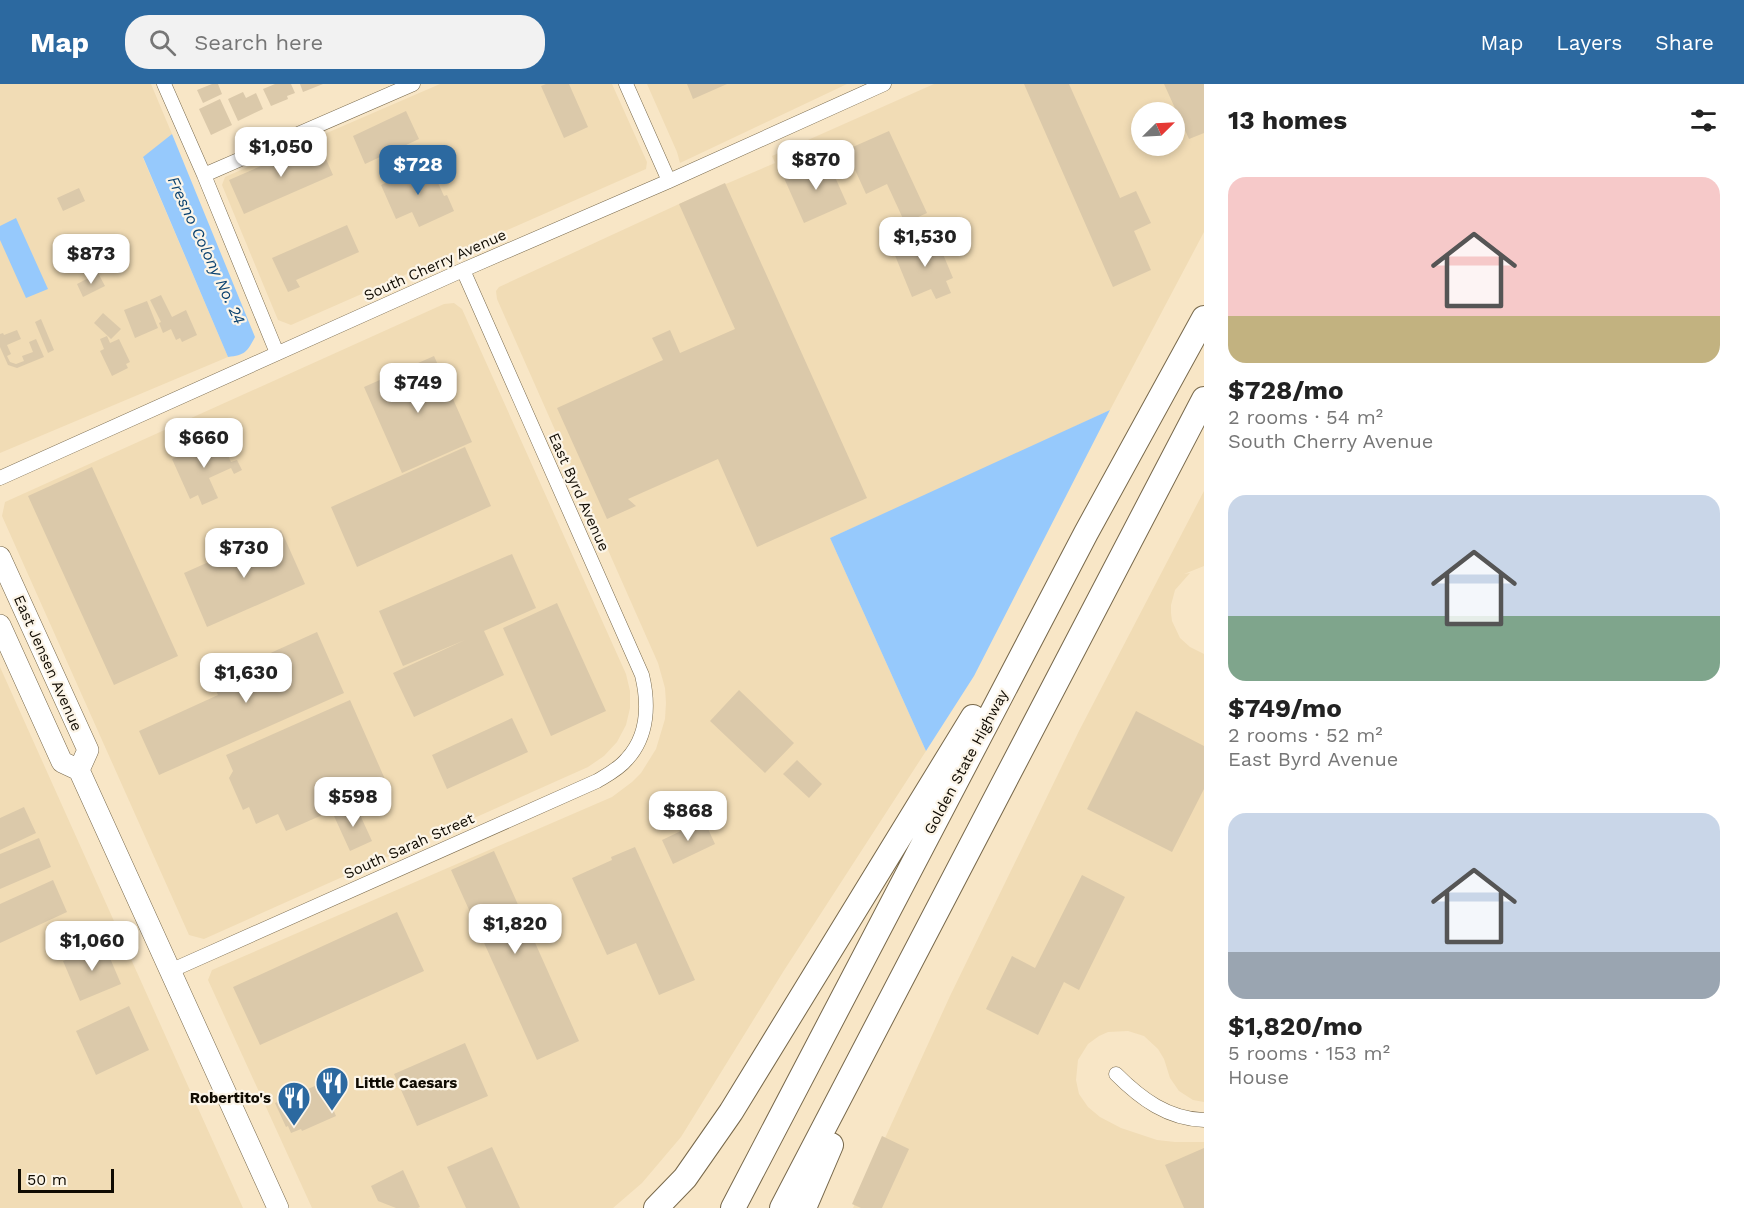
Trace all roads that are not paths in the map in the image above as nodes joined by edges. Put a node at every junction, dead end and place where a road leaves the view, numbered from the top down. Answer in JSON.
{"nodes":[{"id":1,"x":164,"y":84,"type":"edge"},
{"id":2,"x":413,"y":84,"type":"edge"},
{"id":3,"x":626,"y":84,"type":"edge"},
{"id":4,"x":884,"y":84,"type":"edge"},
{"id":5,"x":204,"y":175,"type":"junction"},
{"id":6,"x":669,"y":181,"type":"junction"},
{"id":7,"x":462,"y":270,"type":"junction"},
{"id":8,"x":1204,"y":318,"type":"edge"},
{"id":9,"x":277,"y":353,"type":"junction"},
{"id":10,"x":1204,"y":399,"type":"edge"},
{"id":11,"x":0,"y":478,"type":"edge"},
{"id":12,"x":1086,"y":533,"type":"junction"},
{"id":13,"x":0,"y":557,"type":"edge"},
{"id":14,"x":0,"y":626,"type":"edge"},
{"id":15,"x":643,"y":730,"type":"joint"},
{"id":16,"x":79,"y":770,"type":"junction"},
{"id":17,"x":170,"y":971,"type":"junction"},
{"id":18,"x":884,"y":1015,"type":"junction"},
{"id":19,"x":1116,"y":1074,"type":"dead end"},
{"id":20,"x":1204,"y":1120,"type":"edge"},
{"id":21,"x":278,"y":1208,"type":"edge"},
{"id":22,"x":656,"y":1208,"type":"edge"},
{"id":23,"x":733,"y":1208,"type":"edge"},
{"id":24,"x":782,"y":1208,"type":"edge"},
{"id":25,"x":804,"y":1208,"type":"edge"}],
"edges":[{"from":1,"to":5,"type":"street"},
{"from":2,"to":5,"type":"street"},
{"from":3,"to":6,"type":"street"},
{"from":4,"to":6,"type":"street","name":"South Cherry Avenue"},
{"from":5,"to":9,"type":"street"},
{"from":6,"to":7,"type":"street","name":"South Cherry Avenue"},
{"from":7,"to":9,"type":"street","name":"South Cherry Avenue"},
{"from":7,"to":15,"type":"street","name":"East Byrd Avenue"},
{"from":8,"to":12,"type":"highway","name":"Golden State Highway"},
{"from":9,"to":11,"type":"street","name":"South Cherry Avenue"},
{"from":10,"to":18,"type":"highway"},
{"from":12,"to":22,"type":"highway"},
{"from":12,"to":23,"type":"highway","name":"Golden State Highway"},
{"from":13,"to":16,"type":"main road","name":"East Jensen Avenue"},
{"from":14,"to":16,"type":"main road","name":"East Jensen Avenue"},
{"from":15,"to":17,"type":"street","name":"South Sarah Street"},
{"from":16,"to":17,"type":"main road","name":"East Jensen Avenue"},
{"from":17,"to":21,"type":"main road","name":"East Jensen Avenue"},
{"from":18,"to":24,"type":"highway"},
{"from":18,"to":25,"type":"highway"},
{"from":19,"to":20,"type":"street"}]}
